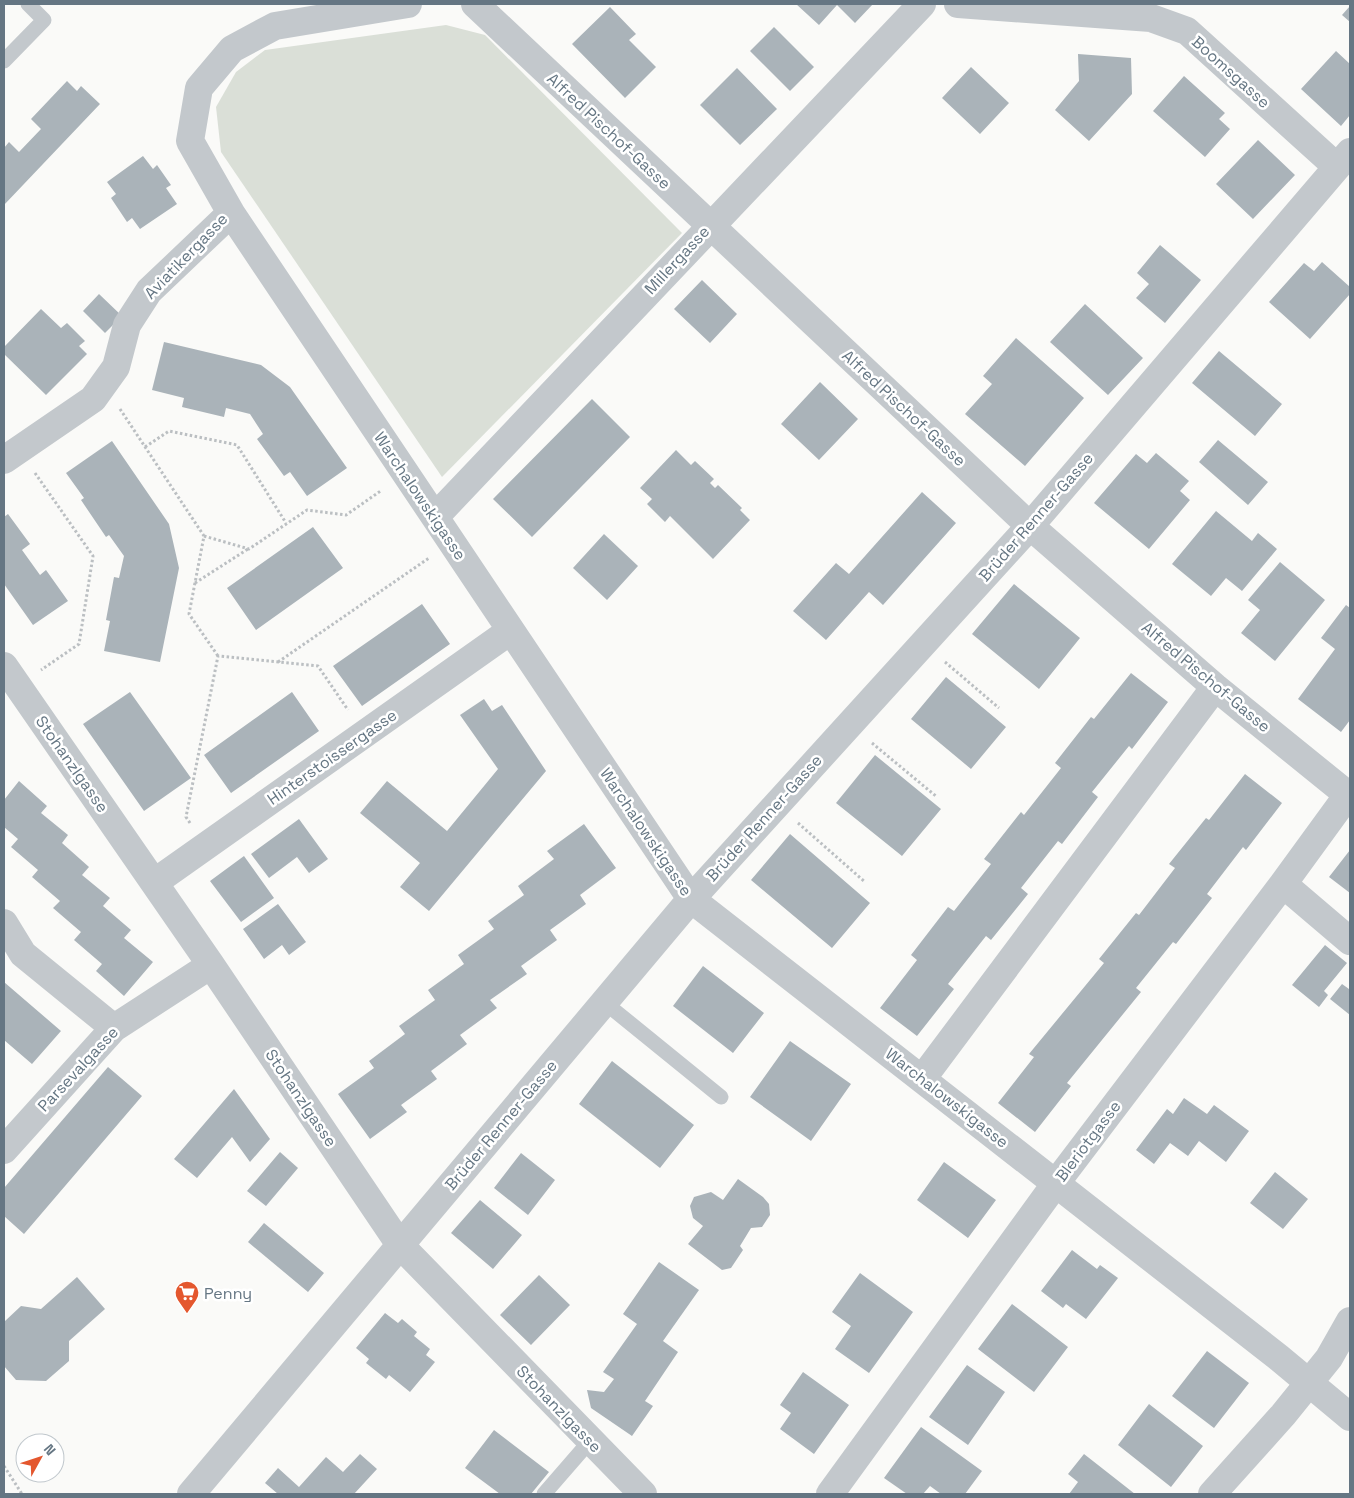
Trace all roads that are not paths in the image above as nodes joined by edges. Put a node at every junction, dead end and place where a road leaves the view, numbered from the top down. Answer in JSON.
{"nodes":[{"id":1,"x":28,"y":4,"type":"edge"},
{"id":2,"x":408,"y":4,"type":"edge"},
{"id":3,"x":475,"y":4,"type":"edge"},
{"id":4,"x":922,"y":4,"type":"edge"},
{"id":5,"x":958,"y":4,"type":"edge"},
{"id":6,"x":4,"y":61,"type":"edge"},
{"id":7,"x":1343,"y":160,"type":"edge"},
{"id":8,"x":231,"y":213,"type":"junction"},
{"id":9,"x":709,"y":226,"type":"junction"},
{"id":10,"x":12,"y":455,"type":"edge"},
{"id":11,"x":435,"y":517,"type":"junction"},
{"id":12,"x":1030,"y":526,"type":"junction"},
{"id":13,"x":510,"y":632,"type":"junction"},
{"id":14,"x":11,"y":676,"type":"edge"},
{"id":15,"x":1215,"y":686,"type":"junction"},
{"id":16,"x":1349,"y":793,"type":"edge"},
{"id":17,"x":155,"y":882,"type":"junction"},
{"id":18,"x":1283,"y":884,"type":"junction"},
{"id":19,"x":691,"y":899,"type":"junction"},
{"id":20,"x":4,"y":923,"type":"edge"},
{"id":21,"x":1350,"y":941,"type":"edge"},
{"id":22,"x":211,"y":965,"type":"junction"},
{"id":23,"x":604,"y":1002,"type":"junction"},
{"id":24,"x":114,"y":1028,"type":"junction"},
{"id":25,"x":922,"y":1079,"type":"junction"},
{"id":26,"x":721,"y":1098,"type":"dead end"},
{"id":27,"x":4,"y":1150,"type":"edge"},
{"id":28,"x":1056,"y":1183,"type":"junction"},
{"id":29,"x":400,"y":1245,"type":"junction"},
{"id":30,"x":1350,"y":1321,"type":"edge"},
{"id":31,"x":1309,"y":1383,"type":"junction"},
{"id":32,"x":1350,"y":1417,"type":"edge"},
{"id":33,"x":590,"y":1441,"type":"junction"},
{"id":34,"x":191,"y":1494,"type":"edge"},
{"id":35,"x":544,"y":1494,"type":"edge"},
{"id":36,"x":643,"y":1494,"type":"edge"},
{"id":37,"x":830,"y":1494,"type":"edge"},
{"id":38,"x":1212,"y":1494,"type":"edge"}],
"edges":[{"from":1,"to":6,"type":"lane"},
{"from":2,"to":8,"type":"street","name":"Aviatikergasse"},
{"from":3,"to":9,"type":"street","name":"Alfred Pischof-Gasse"},
{"from":4,"to":9,"type":"street","name":"Millergasse"},
{"from":5,"to":7,"type":"street","name":"Boomsgasse"},
{"from":7,"to":12,"type":"street","name":"Brüder Renner-Gasse"},
{"from":8,"to":10,"type":"street","name":"Aviatikergasse"},
{"from":8,"to":11,"type":"street","name":"Warchalowskigasse"},
{"from":9,"to":11,"type":"street","name":"Millergasse"},
{"from":9,"to":12,"type":"street","name":"Alfred Pischof-Gasse"},
{"from":11,"to":13,"type":"street","name":"Warchalowskigasse"},
{"from":12,"to":15,"type":"street","name":"Alfred Pischof-Gasse"},
{"from":12,"to":19,"type":"street","name":"Brüder Renner-Gasse"},
{"from":13,"to":17,"type":"street","name":"Hinterstoissergasse"},
{"from":13,"to":19,"type":"street","name":"Warchalowskigasse"},
{"from":14,"to":17,"type":"street","name":"Stohanzlgasse"},
{"from":15,"to":16,"type":"street","name":"Alfred Pischof-Gasse"},
{"from":15,"to":25,"type":"street"},
{"from":16,"to":18,"type":"street","name":"Bleriotgasse"},
{"from":17,"to":22,"type":"street","name":"Stohanzlgasse"},
{"from":18,"to":21,"type":"street"},
{"from":18,"to":28,"type":"street","name":"Bleriotgasse"},
{"from":19,"to":23,"type":"street","name":"Brüder Renner-Gasse"},
{"from":19,"to":25,"type":"street","name":"Warchalowskigasse"},
{"from":20,"to":24,"type":"street"},
{"from":22,"to":24,"type":"street","name":"Parsevalgasse"},
{"from":22,"to":29,"type":"street","name":"Stohanzlgasse"},
{"from":23,"to":26,"type":"lane"},
{"from":23,"to":29,"type":"street","name":"Brüder Renner-Gasse"},
{"from":24,"to":27,"type":"street","name":"Parsevalgasse"},
{"from":25,"to":28,"type":"street","name":"Warchalowskigasse"},
{"from":28,"to":31,"type":"street","name":"Warchalowskigasse"},
{"from":28,"to":37,"type":"street","name":"Bleriotgasse"},
{"from":29,"to":33,"type":"street","name":"Stohanzlgasse"},
{"from":29,"to":34,"type":"street","name":"Brüder Renner-Gasse"},
{"from":30,"to":31,"type":"street"},
{"from":31,"to":32,"type":"street","name":"Warchalowskigasse"},
{"from":31,"to":38,"type":"street"},
{"from":33,"to":35,"type":"lane"},
{"from":33,"to":36,"type":"street","name":"Stohanzlgasse"}]}
